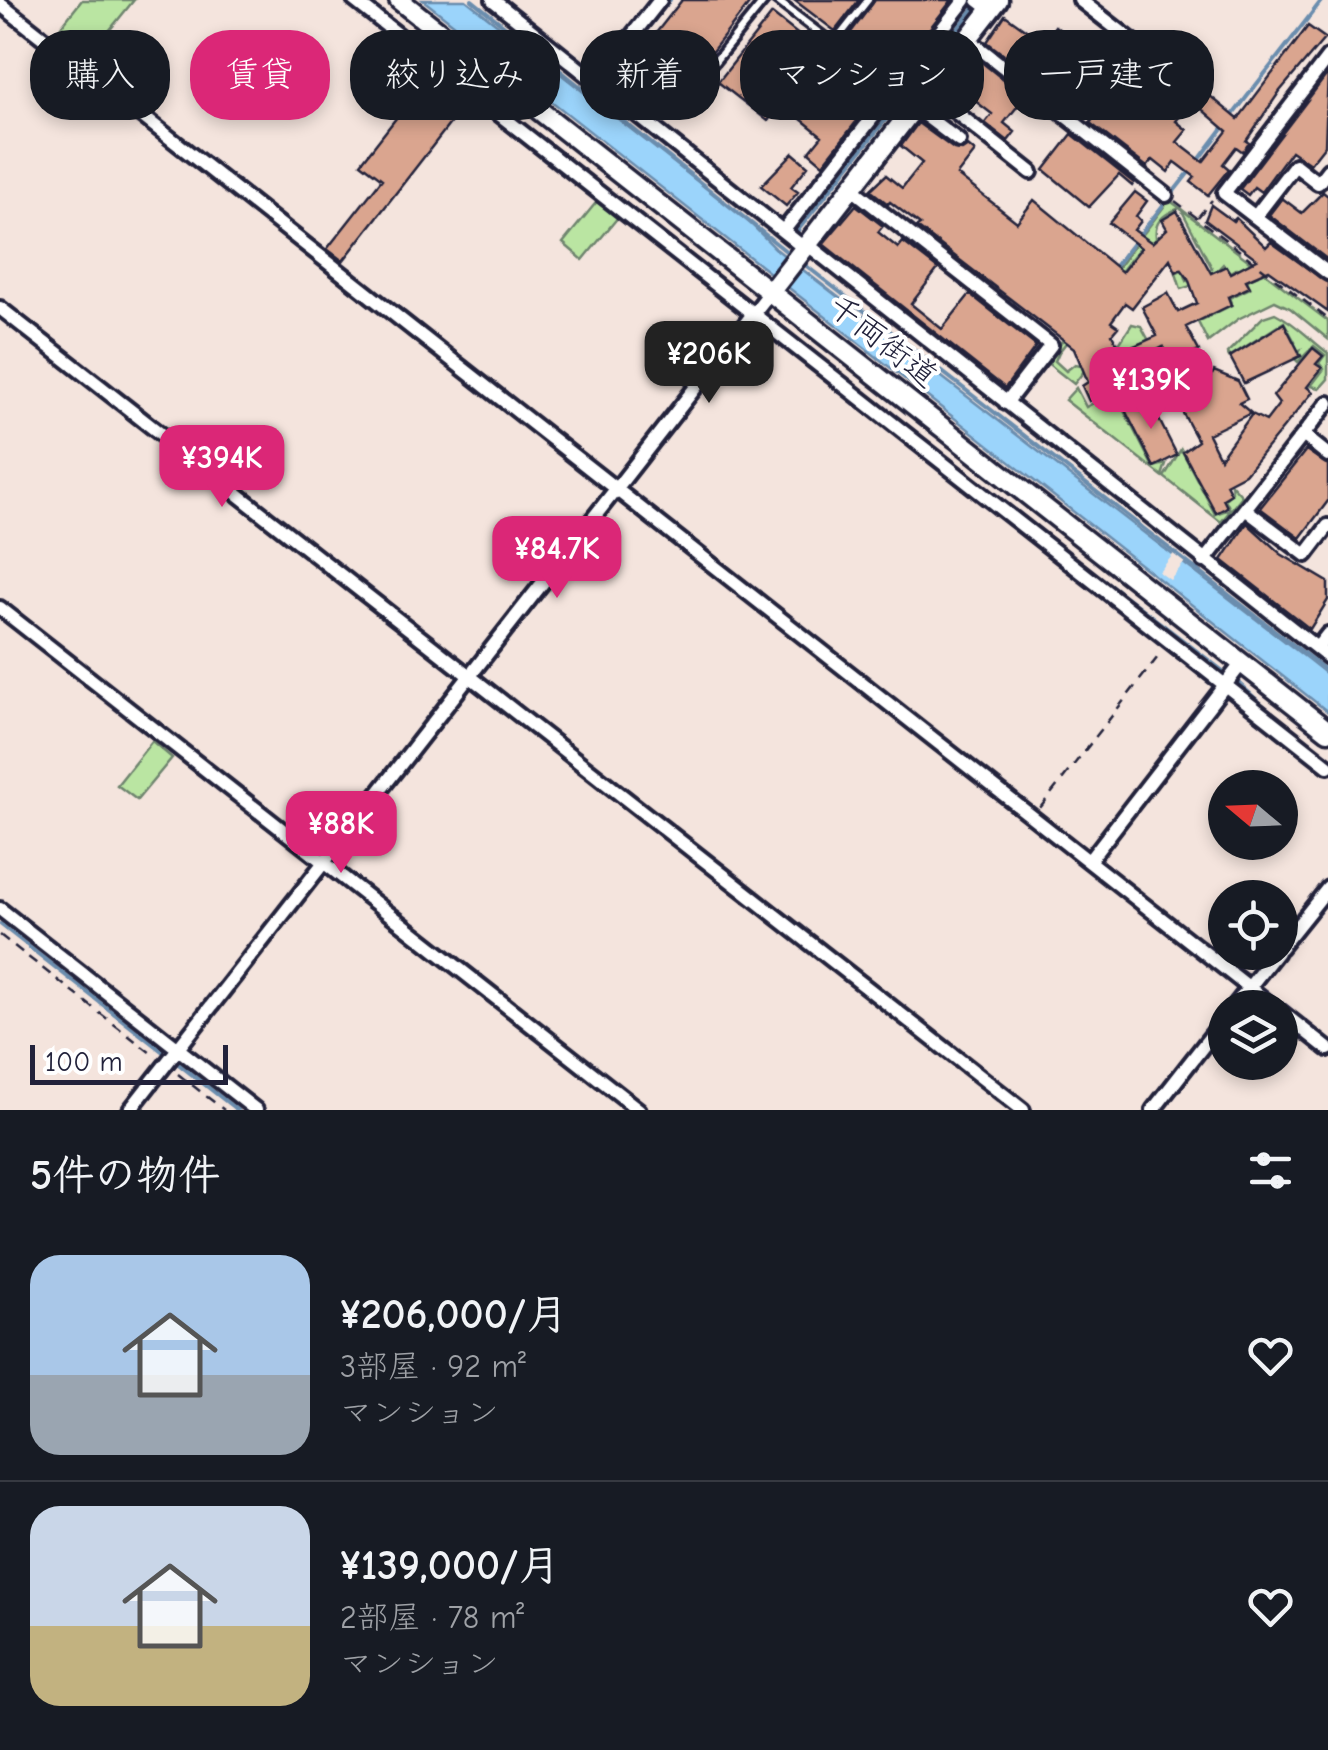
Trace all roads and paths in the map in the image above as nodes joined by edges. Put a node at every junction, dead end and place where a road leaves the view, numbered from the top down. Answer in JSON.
{"nodes":[{"id":1,"x":354,"y":0,"type":"edge"},
{"id":2,"x":399,"y":0,"type":"edge"},
{"id":3,"x":493,"y":0,"type":"edge"},
{"id":4,"x":660,"y":0,"type":"edge"},
{"id":5,"x":765,"y":0,"type":"edge"},
{"id":6,"x":776,"y":0,"type":"edge"},
{"id":7,"x":868,"y":0,"type":"edge"},
{"id":8,"x":964,"y":0,"type":"edge"},
{"id":9,"x":1080,"y":0,"type":"edge"},
{"id":10,"x":987,"y":3,"type":"edge"},
{"id":11,"x":0,"y":4,"type":"edge"},
{"id":12,"x":403,"y":30,"type":"edge"},
{"id":13,"x":419,"y":30,"type":"edge"},
{"id":14,"x":636,"y":30,"type":"edge"},
{"id":15,"x":815,"y":30,"type":"edge"},
{"id":16,"x":844,"y":30,"type":"edge"},
{"id":17,"x":972,"y":30,"type":"edge"},
{"id":18,"x":1118,"y":30,"type":"edge"},
{"id":19,"x":984,"y":51,"type":"edge"},
{"id":20,"x":720,"y":55,"type":"edge"},
{"id":21,"x":1328,"y":57,"type":"edge"},
{"id":22,"x":580,"y":68,"type":"edge"},
{"id":23,"x":523,"y":120,"type":"edge"},
{"id":24,"x":525,"y":120,"type":"edge"},
{"id":25,"x":645,"y":120,"type":"edge"},
{"id":26,"x":904,"y":120,"type":"edge"},
{"id":27,"x":931,"y":120,"type":"edge"},
{"id":28,"x":966,"y":120,"type":"edge"},
{"id":29,"x":959,"y":141,"type":"dead end"},
{"id":30,"x":596,"y":154,"type":"junction"},
{"id":31,"x":1328,"y":170,"type":"edge"},
{"id":32,"x":1031,"y":172,"type":"dead end"},
{"id":33,"x":579,"y":176,"type":"junction"},
{"id":34,"x":851,"y":188,"type":"junction"},
{"id":35,"x":1224,"y":192,"type":"junction"},
{"id":36,"x":1169,"y":196,"type":"joint"},
{"id":37,"x":1256,"y":217,"type":"junction"},
{"id":38,"x":1197,"y":218,"type":"junction"},
{"id":39,"x":784,"y":230,"type":"junction"},
{"id":40,"x":711,"y":244,"type":"junction"},
{"id":41,"x":803,"y":250,"type":"junction"},
{"id":42,"x":692,"y":266,"type":"junction"},
{"id":43,"x":1328,"y":273,"type":"edge"},
{"id":44,"x":775,"y":287,"type":"junction"},
{"id":45,"x":0,"y":308,"type":"edge"},
{"id":46,"x":754,"y":313,"type":"junction"},
{"id":47,"x":1328,"y":319,"type":"edge"},
{"id":48,"x":1006,"y":403,"type":"junction"},
{"id":49,"x":1328,"y":403,"type":"edge"},
{"id":50,"x":1302,"y":436,"type":"junction"},
{"id":51,"x":932,"y":439,"type":"junction"},
{"id":52,"x":1328,"y":455,"type":"edge"},
{"id":53,"x":613,"y":494,"type":"junction"},
{"id":54,"x":1010,"y":501,"type":"junction"},
{"id":55,"x":1245,"y":508,"type":"junction"},
{"id":56,"x":1327,"y":530,"type":"edge"},
{"id":57,"x":1085,"y":560,"type":"junction"},
{"id":58,"x":1204,"y":561,"type":"junction"},
{"id":59,"x":0,"y":608,"type":"edge"},
{"id":60,"x":1328,"y":634,"type":"edge"},
{"id":61,"x":1171,"y":640,"type":"junction"},
{"id":62,"x":1322,"y":653,"type":"edge"},
{"id":63,"x":1232,"y":676,"type":"junction"},
{"id":64,"x":470,"y":678,"type":"junction"},
{"id":65,"x":1328,"y":731,"type":"edge"},
{"id":66,"x":1328,"y":766,"type":"edge"},
{"id":67,"x":1032,"y":816,"type":"junction"},
{"id":68,"x":1089,"y":861,"type":"junction"},
{"id":69,"x":325,"y":863,"type":"junction"},
{"id":70,"x":1328,"y":888,"type":"edge"},
{"id":71,"x":0,"y":909,"type":"edge"},
{"id":72,"x":1298,"y":925,"type":"edge"},
{"id":73,"x":0,"y":936,"type":"edge"},
{"id":74,"x":1262,"y":970,"type":"edge"},
{"id":75,"x":1247,"y":990,"type":"joint"},
{"id":76,"x":1298,"y":1025,"type":"edge"},
{"id":77,"x":1208,"y":1040,"type":"edge"},
{"id":78,"x":1328,"y":1049,"type":"edge"},
{"id":79,"x":172,"y":1058,"type":"junction"},
{"id":80,"x":130,"y":1110,"type":"edge"},
{"id":81,"x":224,"y":1110,"type":"edge"},
{"id":82,"x":256,"y":1110,"type":"edge"},
{"id":83,"x":639,"y":1110,"type":"edge"},
{"id":84,"x":1023,"y":1110,"type":"edge"},
{"id":85,"x":1153,"y":1110,"type":"edge"}],
"edges":[{"from":1,"to":12,"type":"street"},
{"from":2,"to":13,"type":"street","name":"千両街道"},
{"from":3,"to":22,"type":"street"},
{"from":4,"to":14,"type":"street"},
{"from":5,"to":20,"type":"lane"},
{"from":6,"to":15,"type":"lane"},
{"from":7,"to":16,"type":"lane"},
{"from":8,"to":39,"type":"street"},
{"from":9,"to":18,"type":"street"},
{"from":10,"to":17,"type":"street"},
{"from":11,"to":53,"type":"street"},
{"from":19,"to":36,"type":"street"},
{"from":21,"to":35,"type":"street"},
{"from":23,"to":33,"type":"street"},
{"from":24,"to":30,"type":"street","name":"千両街道"},
{"from":25,"to":39,"type":"street"},
{"from":26,"to":34,"type":"street"},
{"from":27,"to":29,"type":"street"},
{"from":28,"to":32,"type":"street"},
{"from":30,"to":33,"type":"street"},
{"from":30,"to":40,"type":"street","name":"千両街道"},
{"from":31,"to":37,"type":"street"},
{"from":33,"to":42,"type":"street"},
{"from":34,"to":41,"type":"street"},
{"from":34,"to":48,"type":"street"},
{"from":35,"to":37,"type":"street"},
{"from":35,"to":38,"type":"path"},
{"from":36,"to":38,"type":"path"},
{"from":37,"to":43,"type":"street"},
{"from":38,"to":47,"type":"path"},
{"from":39,"to":41,"type":"street"},
{"from":40,"to":42,"type":"street"},
{"from":40,"to":44,"type":"street","name":"千両街道"},
{"from":41,"to":44,"type":"street"},
{"from":41,"to":48,"type":"street"},
{"from":42,"to":46,"type":"street"},
{"from":44,"to":46,"type":"street"},
{"from":44,"to":51,"type":"street","name":"千両街道"},
{"from":45,"to":64,"type":"street"},
{"from":46,"to":51,"type":"street"},
{"from":46,"to":53,"type":"street"},
{"from":48,"to":58,"type":"street"},
{"from":49,"to":50,"type":"street"},
{"from":50,"to":52,"type":"street"},
{"from":50,"to":55,"type":"street"},
{"from":51,"to":54,"type":"street","name":"千両街道"},
{"from":51,"to":54,"type":"street"},
{"from":53,"to":64,"type":"street"},
{"from":53,"to":67,"type":"street"},
{"from":54,"to":57,"type":"street","name":"千両街道"},
{"from":54,"to":57,"type":"street"},
{"from":55,"to":56,"type":"street"},
{"from":55,"to":58,"type":"street"},
{"from":57,"to":61,"type":"street"},
{"from":57,"to":63,"type":"street","name":"千両街道"},
{"from":58,"to":62,"type":"street"},
{"from":59,"to":69,"type":"street"},
{"from":60,"to":62,"type":"street"},
{"from":61,"to":63,"type":"street"},
{"from":61,"to":67,"type":"path"},
{"from":63,"to":65,"type":"street","name":"千両街道"},
{"from":63,"to":66,"type":"street"},
{"from":63,"to":68,"type":"street"},
{"from":64,"to":69,"type":"street"},
{"from":64,"to":84,"type":"street"},
{"from":67,"to":68,"type":"street"},
{"from":68,"to":75,"type":"street"},
{"from":69,"to":79,"type":"street"},
{"from":69,"to":83,"type":"street"},
{"from":70,"to":72,"type":"street"},
{"from":71,"to":79,"type":"street"},
{"from":73,"to":79,"type":"path"},
{"from":74,"to":75,"type":"street"},
{"from":76,"to":78,"type":"street"},
{"from":77,"to":85,"type":"street"},
{"from":79,"to":80,"type":"street"},
{"from":79,"to":81,"type":"path"},
{"from":79,"to":82,"type":"street"}]}
